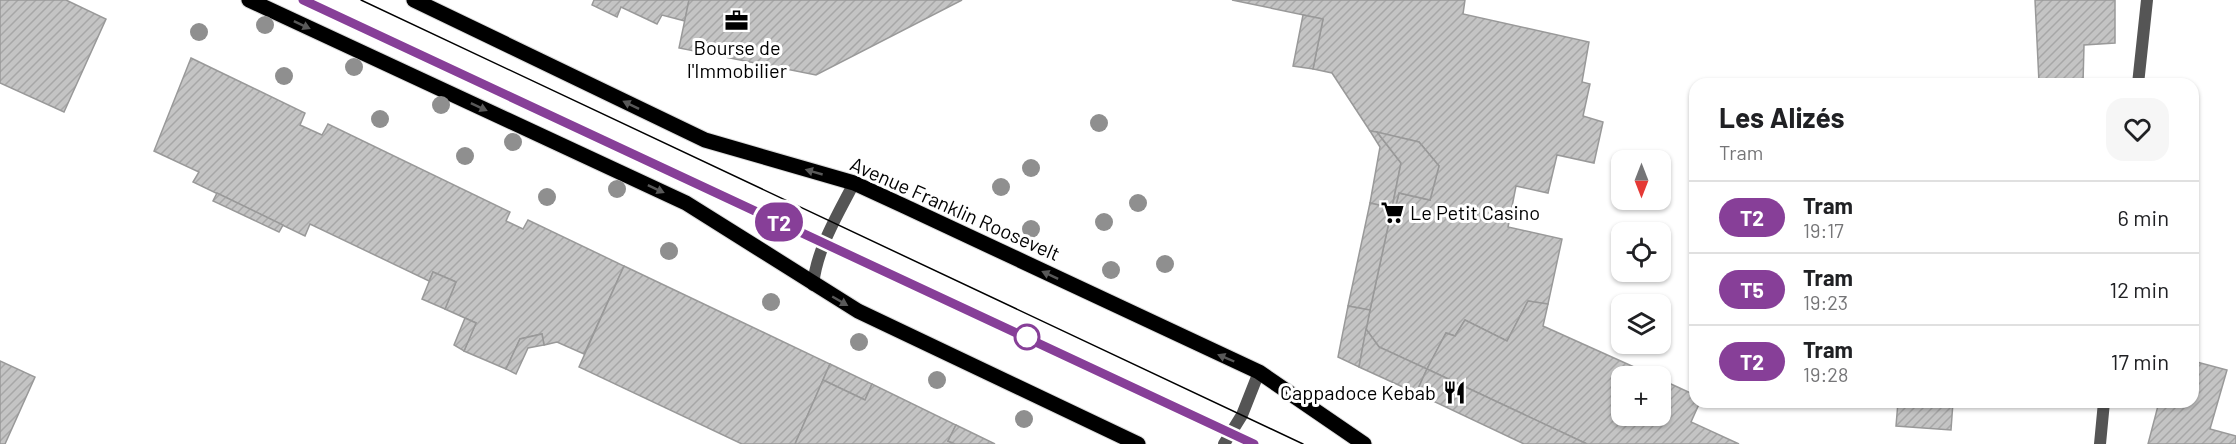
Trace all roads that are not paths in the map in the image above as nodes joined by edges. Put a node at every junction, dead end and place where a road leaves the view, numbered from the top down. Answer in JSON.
{"nodes":[{"id":1,"x":249,"y":0,"type":"edge"},
{"id":2,"x":414,"y":0,"type":"edge"},
{"id":3,"x":2147,"y":0,"type":"edge"},
{"id":4,"x":2139,"y":78,"type":"edge"},
{"id":5,"x":854,"y":183,"type":"junction"},
{"id":6,"x":813,"y":285,"type":"junction"},
{"id":7,"x":1259,"y":372,"type":"junction"},
{"id":8,"x":2103,"y":408,"type":"edge"},
{"id":9,"x":1138,"y":444,"type":"edge"},
{"id":10,"x":1224,"y":444,"type":"edge"},
{"id":11,"x":1364,"y":444,"type":"edge"},
{"id":12,"x":2100,"y":444,"type":"edge"}],
"edges":[{"from":1,"to":6,"type":"main road","one_way":true},
{"from":5,"to":2,"type":"main road","name":"Avenue Franklin Roosevelt","one_way":true},
{"from":3,"to":4,"type":"street"},
{"from":5,"to":6,"type":"street"},
{"from":7,"to":5,"type":"main road","name":"Avenue Franklin Roosevelt","one_way":true},
{"from":6,"to":9,"type":"main road","one_way":true},
{"from":7,"to":10,"type":"street"},
{"from":7,"to":11,"type":"main road","name":"Avenue Franklin Roosevelt"},
{"from":8,"to":12,"type":"street"}]}
